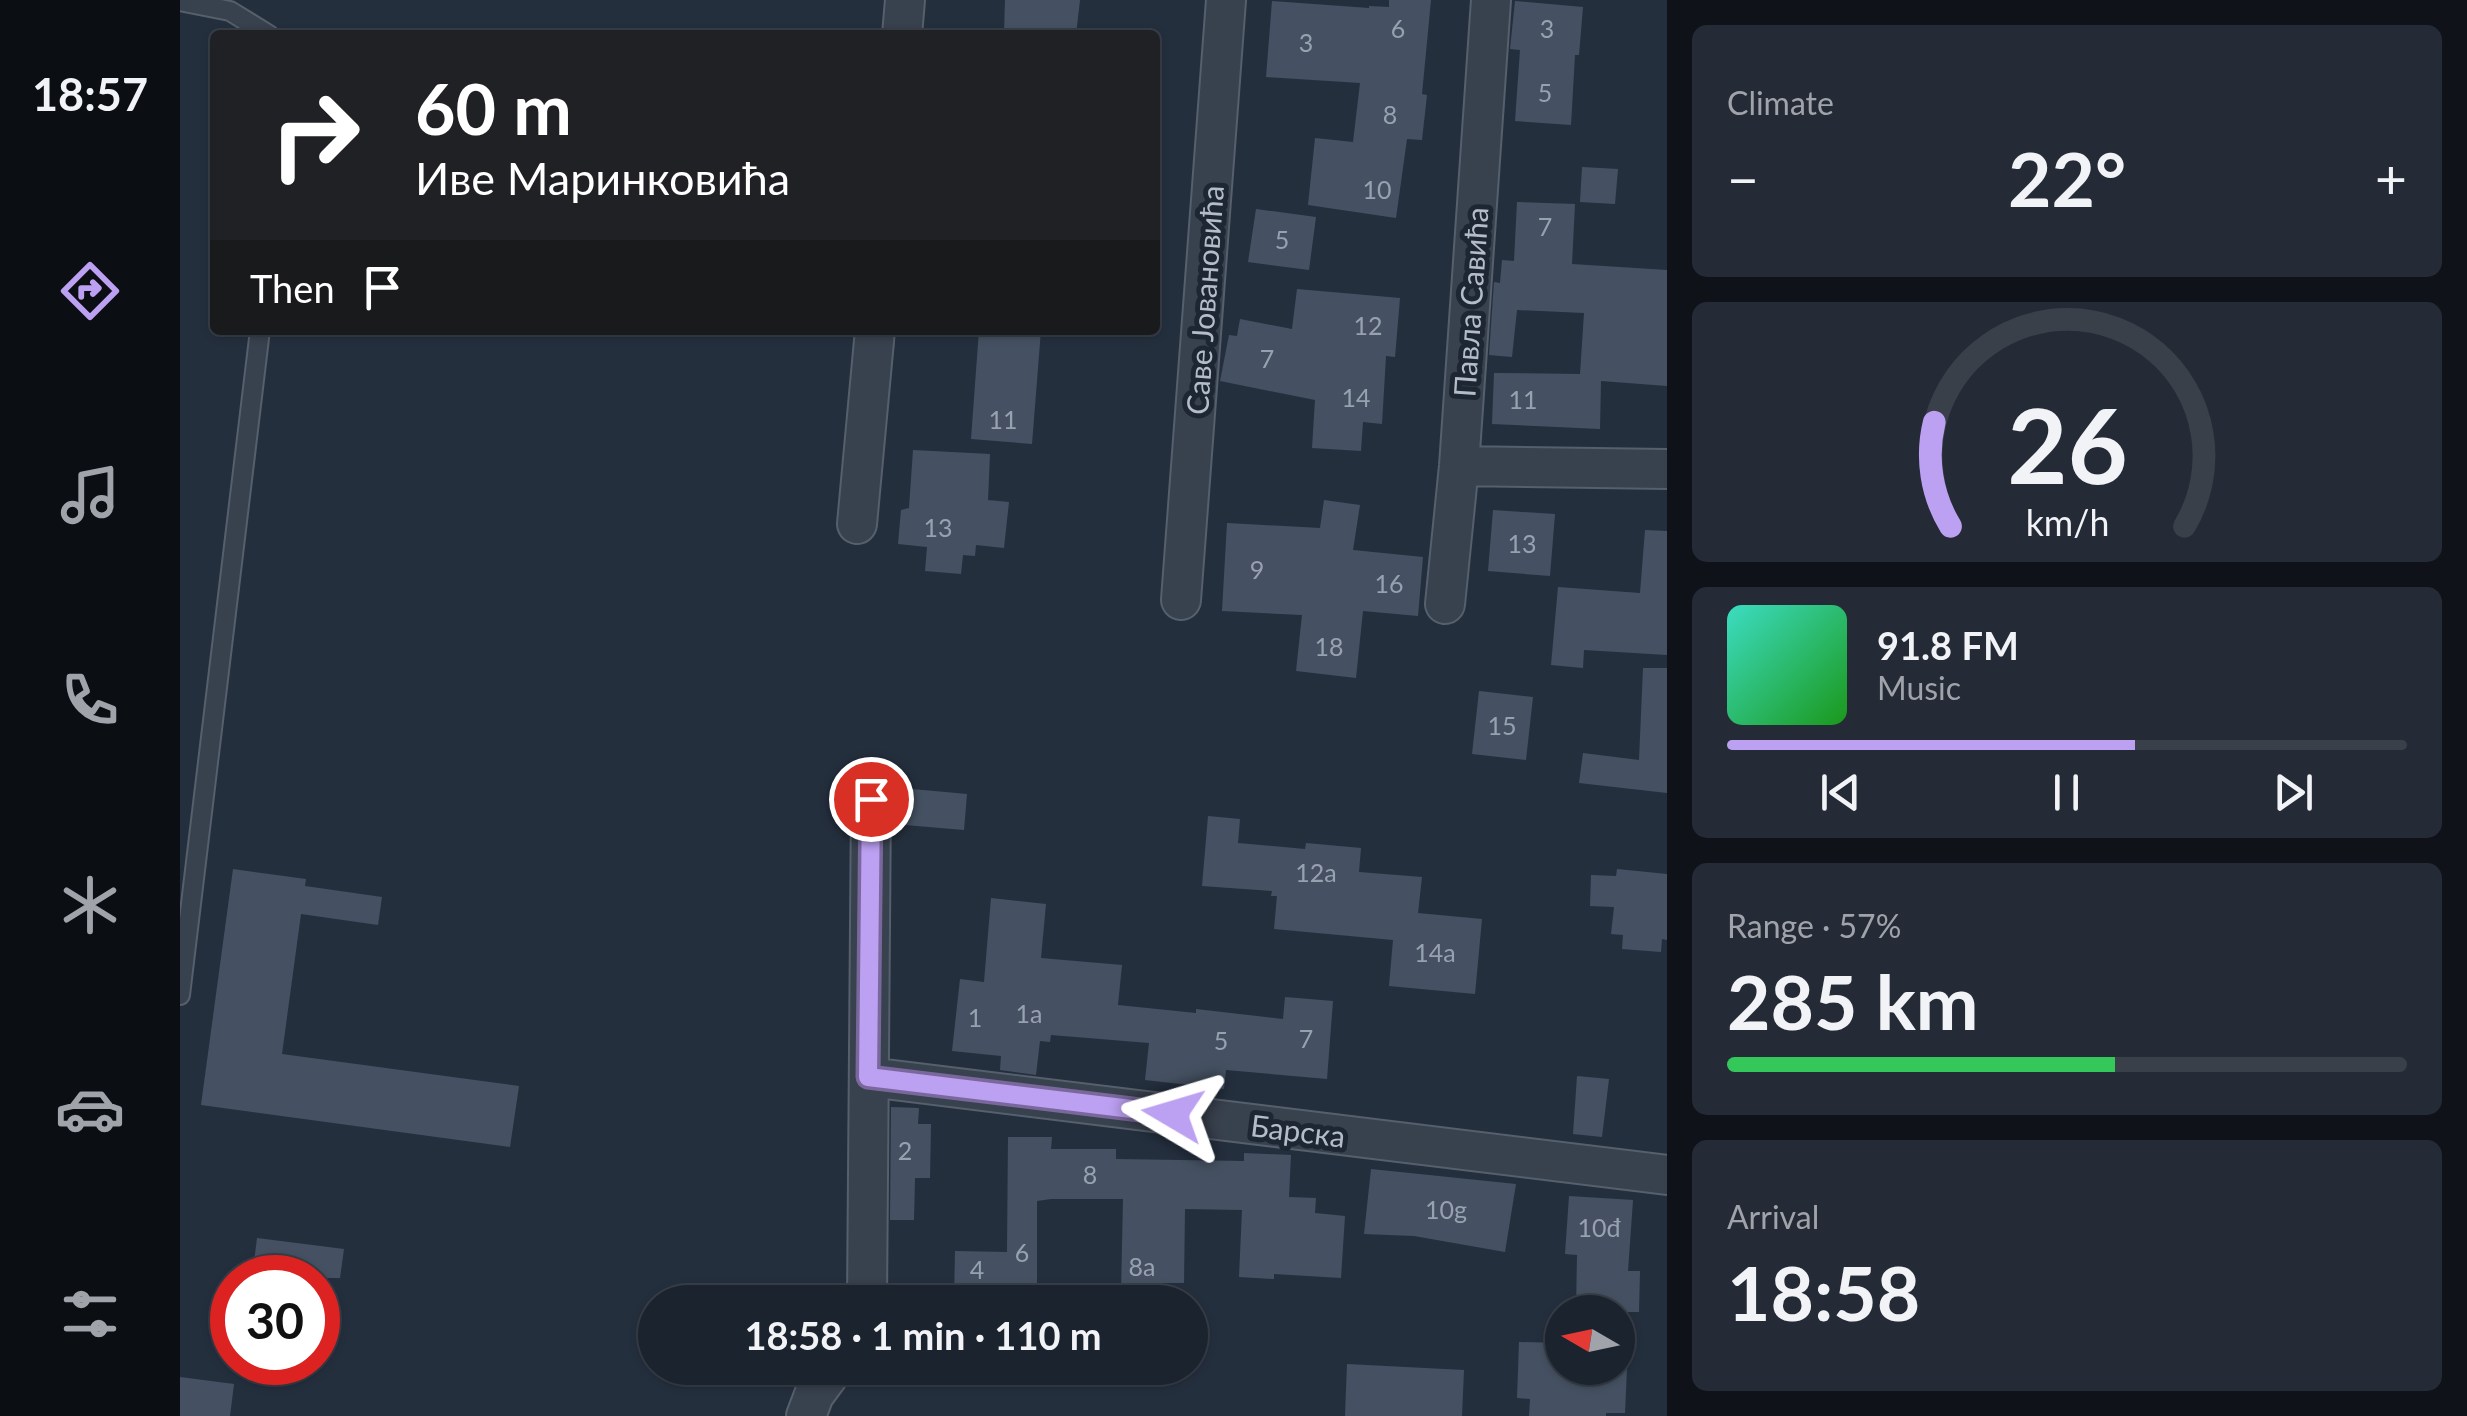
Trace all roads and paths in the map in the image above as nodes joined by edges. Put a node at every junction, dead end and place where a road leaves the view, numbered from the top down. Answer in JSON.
{"nodes":[{"id":1,"x":905,"y":0,"type":"edge"},
{"id":2,"x":1226,"y":0,"type":"edge"},
{"id":3,"x":1490,"y":0,"type":"edge"},
{"id":4,"x":180,"y":2,"type":"edge"},
{"id":5,"x":262,"y":30,"type":"edge"},
{"id":6,"x":902,"y":30,"type":"edge"},
{"id":7,"x":259,"y":335,"type":"edge"},
{"id":8,"x":874,"y":335,"type":"edge"},
{"id":9,"x":1459,"y":466,"type":"junction"},
{"id":10,"x":1667,"y":469,"type":"edge"},
{"id":11,"x":857,"y":524,"type":"dead end"},
{"id":12,"x":1182,"y":600,"type":"dead end"},
{"id":13,"x":1445,"y":604,"type":"dead end"},
{"id":14,"x":871,"y":799,"type":"dead end"},
{"id":15,"x":180,"y":995,"type":"edge"},
{"id":16,"x":868,"y":1077,"type":"junction"},
{"id":17,"x":1667,"y":1175,"type":"edge"},
{"id":18,"x":867,"y":1285,"type":"edge"},
{"id":19,"x":821,"y":1385,"type":"edge"},
{"id":20,"x":806,"y":1416,"type":"edge"}],
"edges":[{"from":1,"to":6,"type":"street"},
{"from":2,"to":12,"type":"street","name":"Саве Јовановића"},
{"from":3,"to":9,"type":"street","name":"Павла Савића"},
{"from":4,"to":5,"type":"lane"},
{"from":7,"to":15,"type":"lane"},
{"from":8,"to":11,"type":"street"},
{"from":9,"to":10,"type":"street"},
{"from":9,"to":13,"type":"street","name":"Павла Савића"},
{"from":14,"to":16,"type":"street"},
{"from":16,"to":17,"type":"street","name":"Барска"},
{"from":16,"to":18,"type":"street"},
{"from":19,"to":20,"type":"street"}]}
